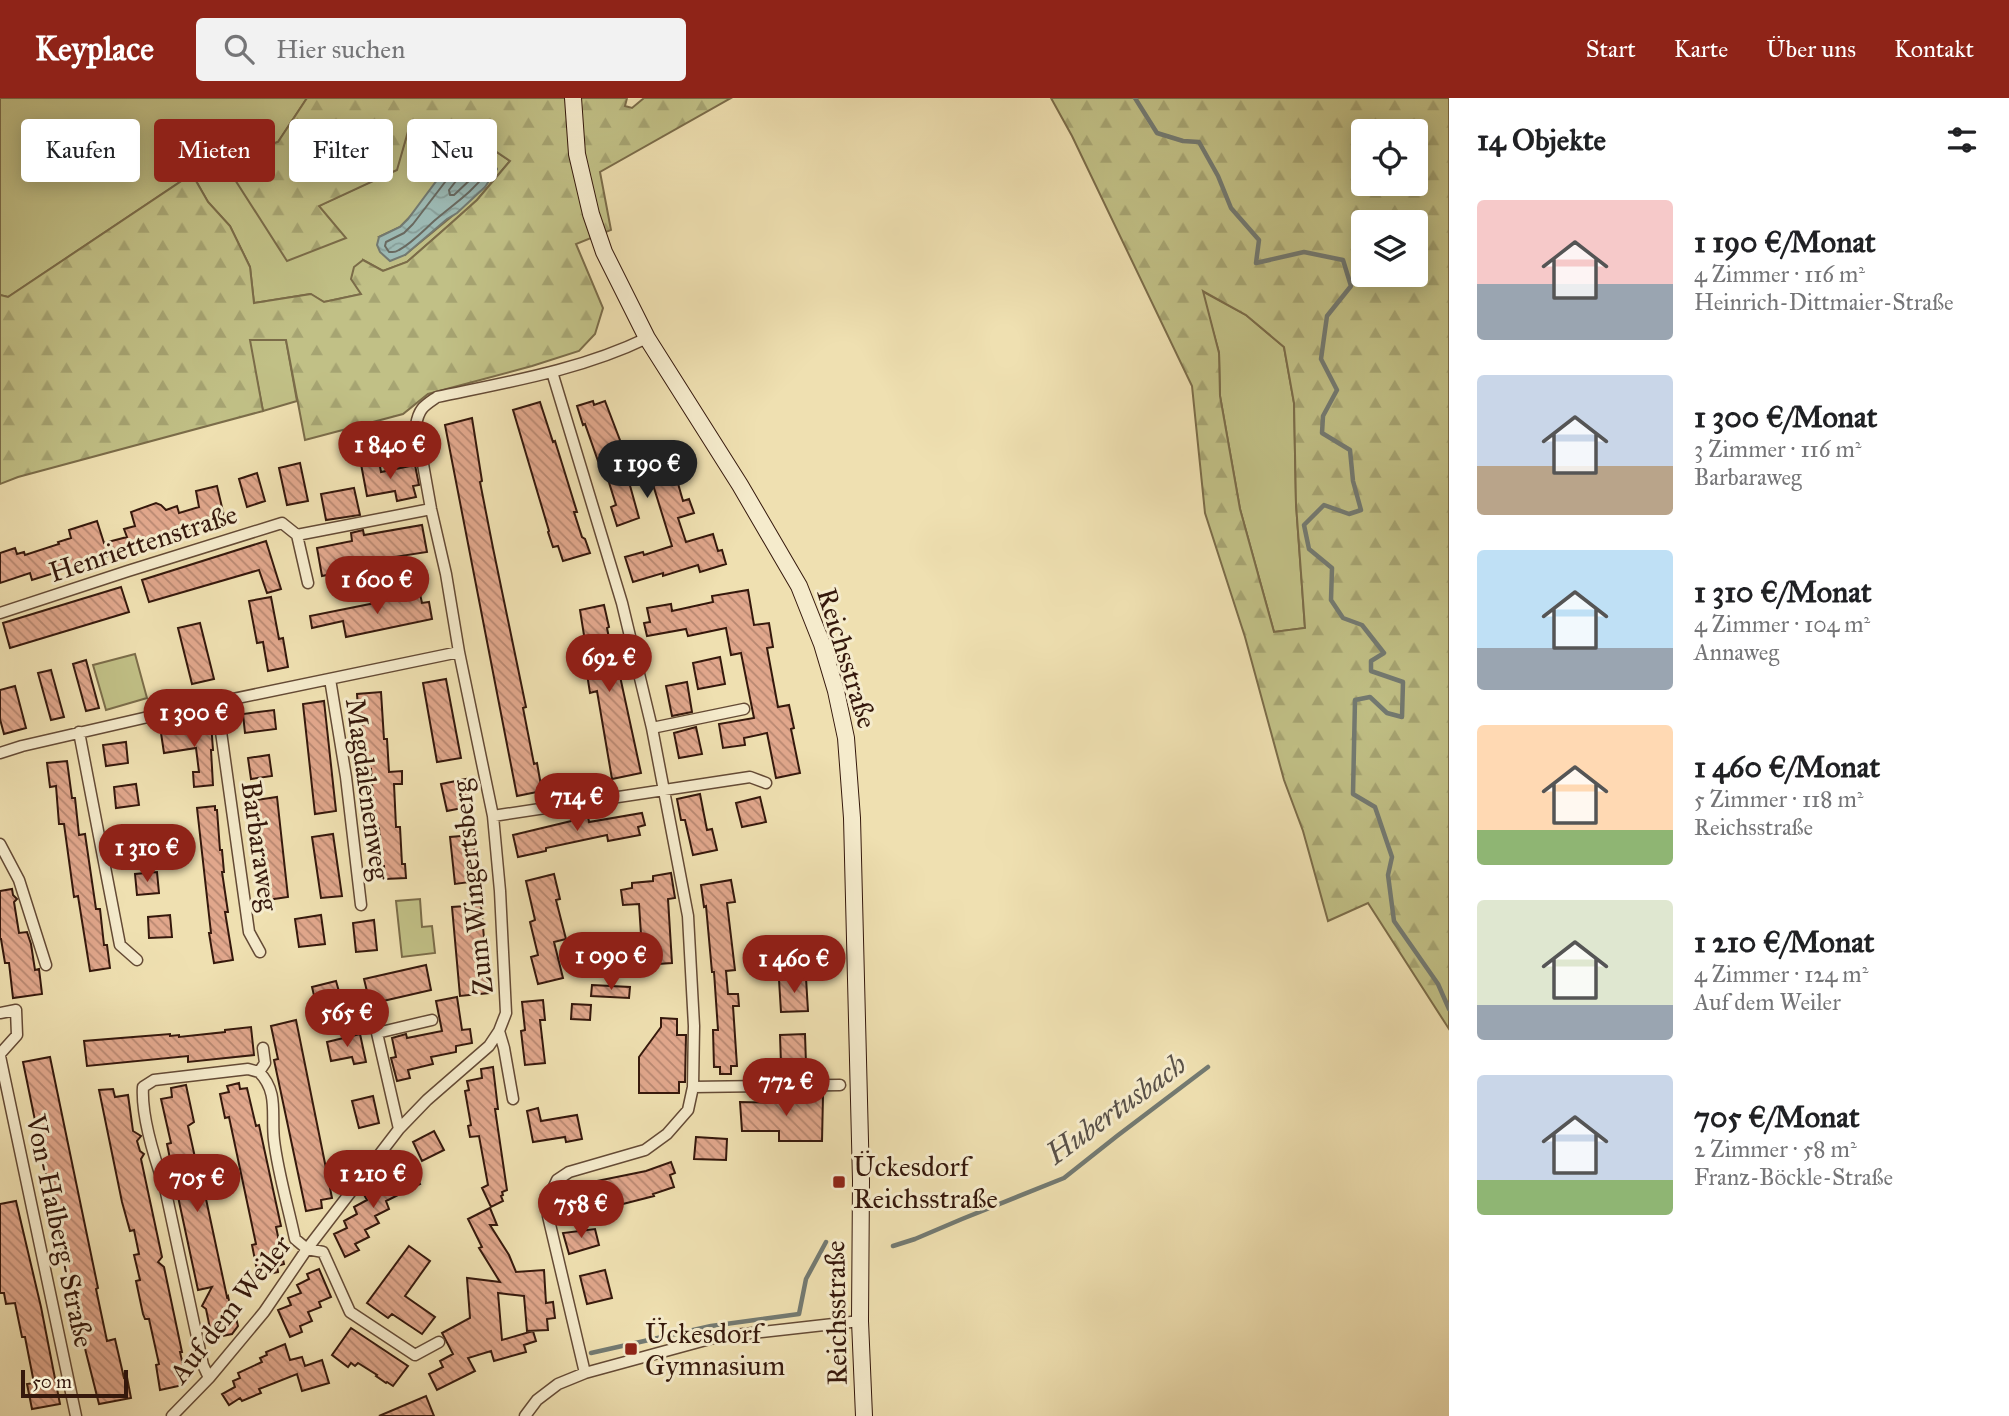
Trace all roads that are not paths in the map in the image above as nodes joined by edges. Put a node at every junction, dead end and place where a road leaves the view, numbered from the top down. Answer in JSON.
{"nodes":[{"id":1,"x":573,"y":98,"type":"edge"},
{"id":2,"x":647,"y":338,"type":"junction"},
{"id":3,"x":552,"y":372,"type":"junction"},
{"id":4,"x":431,"y":509,"type":"junction"},
{"id":5,"x":297,"y":535,"type":"junction"},
{"id":6,"x":308,"y":583,"type":"dead end"},
{"id":7,"x":0,"y":613,"type":"edge"},
{"id":8,"x":459,"y":652,"type":"junction"},
{"id":9,"x":330,"y":679,"type":"junction"},
{"id":10,"x":217,"y":703,"type":"junction"},
{"id":11,"x":744,"y":709,"type":"dead end"},
{"id":12,"x":652,"y":727,"type":"junction"},
{"id":13,"x":79,"y":732,"type":"junction"},
{"id":14,"x":0,"y":753,"type":"edge"},
{"id":15,"x":766,"y":783,"type":"dead end"},
{"id":16,"x":663,"y":789,"type":"junction"},
{"id":17,"x":493,"y":816,"type":"junction"},
{"id":18,"x":0,"y":844,"type":"edge"},
{"id":19,"x":361,"y":905,"type":"dead end"},
{"id":20,"x":260,"y":952,"type":"dead end"},
{"id":21,"x":137,"y":960,"type":"dead end"},
{"id":22,"x":46,"y":965,"type":"dead end"},
{"id":23,"x":0,"y":1013,"type":"edge"},
{"id":24,"x":432,"y":1020,"type":"dead end"},
{"id":25,"x":499,"y":1031,"type":"junction"},
{"id":26,"x":263,"y":1048,"type":"dead end"},
{"id":27,"x":0,"y":1055,"type":"edge"},
{"id":28,"x":259,"y":1072,"type":"junction"},
{"id":29,"x":840,"y":1085,"type":"dead end"},
{"id":30,"x":693,"y":1087,"type":"junction"},
{"id":31,"x":513,"y":1099,"type":"dead end"},
{"id":32,"x":399,"y":1129,"type":"junction"},
{"id":33,"x":307,"y":1249,"type":"junction"},
{"id":34,"x":860,"y":1321,"type":"junction"},
{"id":35,"x":439,"y":1342,"type":"dead end"},
{"id":36,"x":585,"y":1373,"type":"junction"},
{"id":37,"x":209,"y":1378,"type":"junction"},
{"id":38,"x":76,"y":1416,"type":"edge"},
{"id":39,"x":172,"y":1416,"type":"edge"},
{"id":40,"x":524,"y":1416,"type":"edge"},
{"id":41,"x":864,"y":1416,"type":"edge"}],
"edges":[{"from":1,"to":2,"type":"main road","name":"Reichsstraße"},
{"from":2,"to":3,"type":"street","name":"Zum Wingertsberg"},
{"from":2,"to":34,"type":"main road","name":"Reichsstraße"},
{"from":3,"to":4,"type":"street","name":"Zum Wingertsberg"},
{"from":3,"to":12,"type":"street"},
{"from":4,"to":5,"type":"street","name":"Henriettenstraße"},
{"from":4,"to":8,"type":"street","name":"Zum Wingertsberg"},
{"from":5,"to":6,"type":"street"},
{"from":5,"to":7,"type":"street","name":"Henriettenstraße"},
{"from":8,"to":9,"type":"street"},
{"from":8,"to":17,"type":"street","name":"Zum Wingertsberg"},
{"from":9,"to":10,"type":"street"},
{"from":9,"to":19,"type":"street","name":"Magdalenenweg"},
{"from":10,"to":13,"type":"street"},
{"from":10,"to":20,"type":"street","name":"Barbaraweg"},
{"from":11,"to":12,"type":"street"},
{"from":12,"to":16,"type":"street"},
{"from":13,"to":14,"type":"street"},
{"from":13,"to":21,"type":"street"},
{"from":15,"to":16,"type":"street"},
{"from":16,"to":17,"type":"street"},
{"from":16,"to":30,"type":"street"},
{"from":17,"to":25,"type":"street","name":"Zum Wingertsberg"},
{"from":18,"to":22,"type":"street"},
{"from":23,"to":27,"type":"street","name":"Von-Halberg-Straße"},
{"from":24,"to":32,"type":"street"},
{"from":25,"to":31,"type":"street","name":"Zum Wingertsberg"},
{"from":25,"to":32,"type":"street","name":"Auf dem Weiler"},
{"from":26,"to":28,"type":"street"},
{"from":27,"to":38,"type":"street","name":"Von-Halberg-Straße"},
{"from":28,"to":33,"type":"street"},
{"from":28,"to":37,"type":"street"},
{"from":29,"to":30,"type":"street"},
{"from":30,"to":36,"type":"street"},
{"from":32,"to":33,"type":"street","name":"Auf dem Weiler"},
{"from":33,"to":35,"type":"street"},
{"from":33,"to":37,"type":"street","name":"Auf dem Weiler"},
{"from":34,"to":36,"type":"street"},
{"from":34,"to":41,"type":"main road","name":"Reichsstraße"},
{"from":36,"to":40,"type":"street"},
{"from":37,"to":39,"type":"street","name":"Auf dem Weiler"}]}
